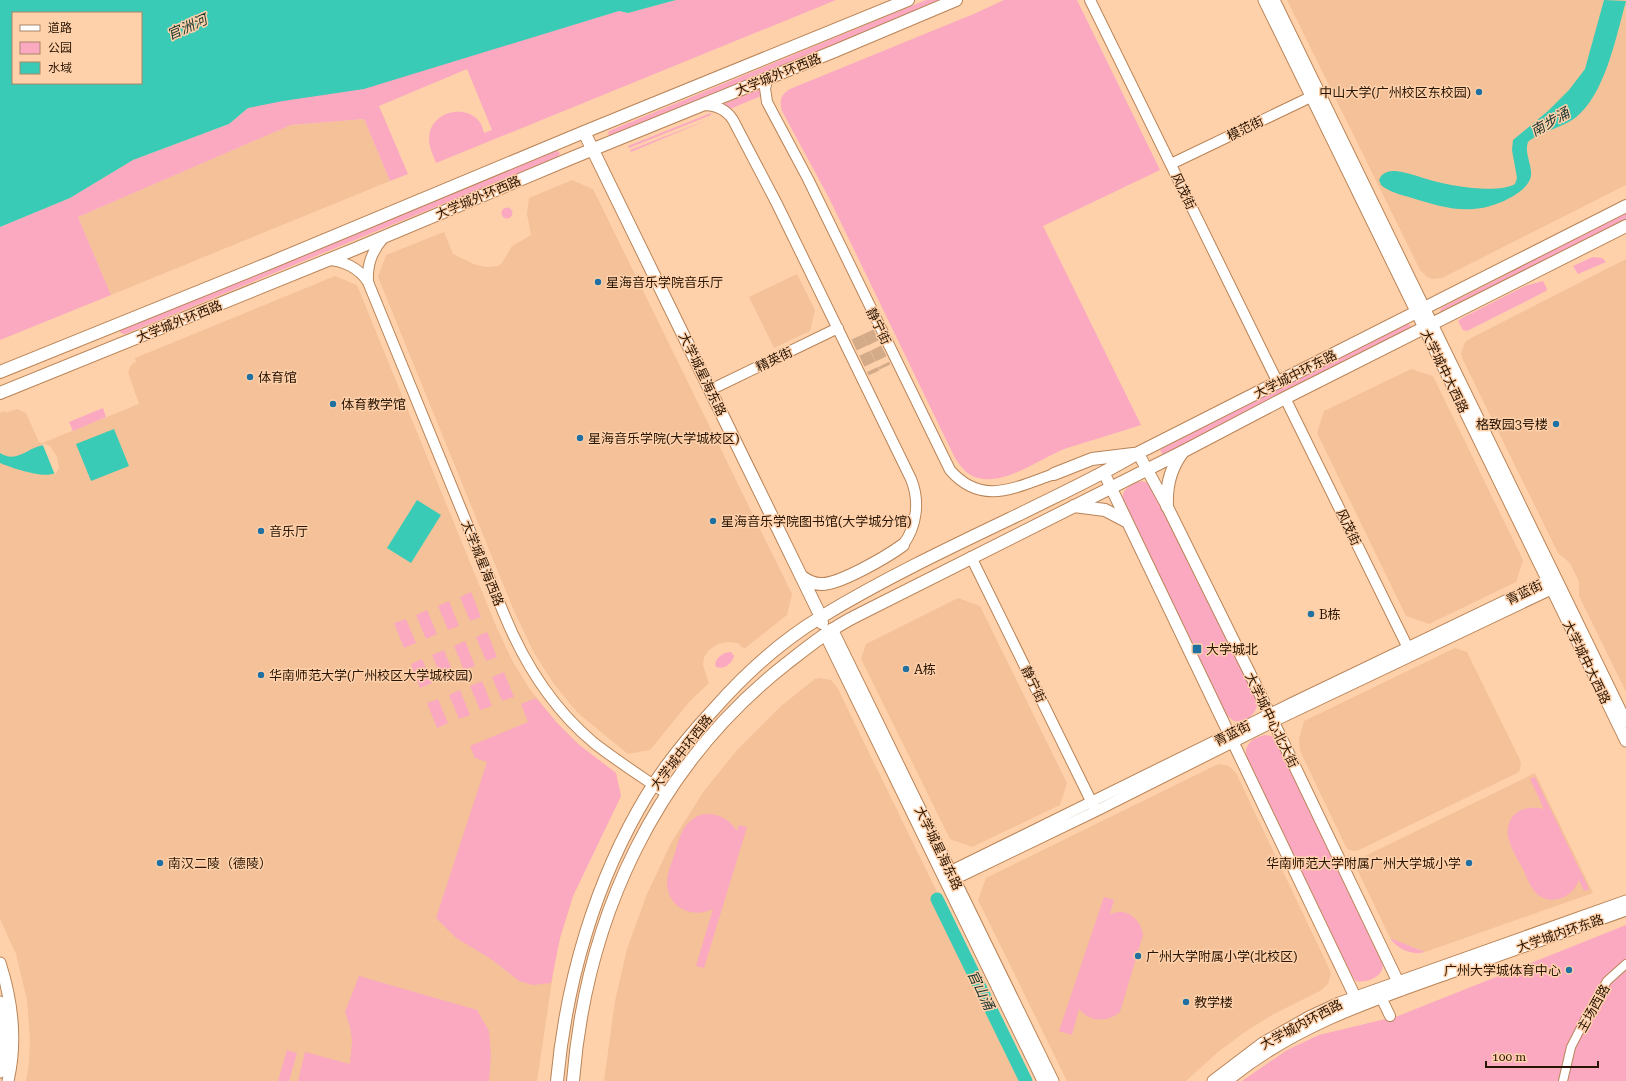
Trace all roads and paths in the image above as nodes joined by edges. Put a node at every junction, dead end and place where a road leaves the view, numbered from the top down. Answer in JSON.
{"nodes":[{"id":1,"x":908,"y":0,"type":"edge"},
{"id":2,"x":956,"y":0,"type":"edge"},
{"id":3,"x":1090,"y":0,"type":"edge"},
{"id":4,"x":1264,"y":0,"type":"edge"},
{"id":5,"x":1274,"y":0,"type":"edge"},
{"id":6,"x":768,"y":78,"type":"junction"},
{"id":7,"x":1315,"y":95,"type":"junction"},
{"id":8,"x":701,"y":105,"type":"junction"},
{"id":9,"x":584,"y":132,"type":"junction"},
{"id":10,"x":557,"y":143,"type":"junction"},
{"id":11,"x":592,"y":149,"type":"junction"},
{"id":12,"x":565,"y":160,"type":"junction"},
{"id":13,"x":1171,"y":164,"type":"junction"},
{"id":14,"x":1626,"y":206,"type":"edge"},
{"id":15,"x":1626,"y":226,"type":"edge"},
{"id":16,"x":385,"y":236,"type":"junction"},
{"id":17,"x":326,"y":260,"type":"junction"},
{"id":18,"x":368,"y":282,"type":"junction"},
{"id":19,"x":1421,"y":311,"type":"junction"},
{"id":20,"x":1428,"y":326,"type":"junction"},
{"id":21,"x":838,"y":328,"type":"junction"},
{"id":22,"x":0,"y":372,"type":"edge"},
{"id":23,"x":1278,"y":383,"type":"junction"},
{"id":24,"x":710,"y":390,"type":"junction"},
{"id":25,"x":0,"y":393,"type":"edge"},
{"id":26,"x":1286,"y":398,"type":"junction"},
{"id":27,"x":1184,"y":451,"type":"junction"},
{"id":28,"x":1138,"y":453,"type":"junction"},
{"id":29,"x":1147,"y":469,"type":"junction"},
{"id":30,"x":1104,"y":473,"type":"junction"},
{"id":31,"x":1054,"y":474,"type":"joint"},
{"id":32,"x":1111,"y":488,"type":"junction"},
{"id":33,"x":1073,"y":506,"type":"junction"},
{"id":34,"x":1167,"y":506,"type":"junction"},
{"id":35,"x":1126,"y":521,"type":"junction"},
{"id":36,"x":963,"y":541,"type":"joint"},
{"id":37,"x":903,"y":545,"type":"joint"},
{"id":38,"x":971,"y":557,"type":"junction"},
{"id":39,"x":802,"y":576,"type":"junction"},
{"id":40,"x":1552,"y":583,"type":"junction"},
{"id":41,"x":821,"y":617,"type":"junction"},
{"id":42,"x":828,"y":632,"type":"junction"},
{"id":43,"x":1410,"y":652,"type":"junction"},
{"id":44,"x":1272,"y":718,"type":"junction"},
{"id":45,"x":1626,"y":722,"type":"edge"},
{"id":46,"x":1232,"y":738,"type":"junction"},
{"id":47,"x":1626,"y":741,"type":"edge"},
{"id":48,"x":654,"y":785,"type":"junction"},
{"id":49,"x":666,"y":794,"type":"junction"},
{"id":50,"x":1094,"y":807,"type":"junction"},
{"id":51,"x":626,"y":834,"type":"junction"},
{"id":52,"x":640,"y":840,"type":"junction"},
{"id":53,"x":950,"y":877,"type":"junction"},
{"id":54,"x":1626,"y":901,"type":"edge"},
{"id":55,"x":1626,"y":910,"type":"edge"},
{"id":56,"x":0,"y":963,"type":"edge"},
{"id":57,"x":1626,"y":964,"type":"edge"},
{"id":58,"x":1400,"y":985,"type":"junction"},
{"id":59,"x":1379,"y":993,"type":"junction"},
{"id":60,"x":1357,"y":1001,"type":"junction"},
{"id":61,"x":0,"y":1002,"type":"edge"},
{"id":62,"x":1390,"y":1016,"type":"dead end"},
{"id":63,"x":0,"y":1072,"type":"edge"},
{"id":64,"x":8,"y":1081,"type":"edge"},
{"id":65,"x":557,"y":1081,"type":"edge"},
{"id":66,"x":573,"y":1081,"type":"edge"},
{"id":67,"x":1043,"y":1081,"type":"edge"},
{"id":68,"x":1053,"y":1081,"type":"edge"},
{"id":69,"x":1213,"y":1081,"type":"edge"},
{"id":70,"x":1227,"y":1081,"type":"edge"},
{"id":71,"x":1563,"y":1081,"type":"edge"}],
"edges":[{"from":1,"to":9,"type":"main road","name":"大学城外环西路"},
{"from":2,"to":6,"type":"main road","name":"大学城外环西路"},
{"from":3,"to":13,"type":"street","name":"风茂街"},
{"from":4,"to":7,"type":"main road","name":"大学城中大西路"},
{"from":5,"to":7,"type":"main road","name":"大学城中大西路"},
{"from":6,"to":8,"type":"main road","name":"大学城外环西路"},
{"from":6,"to":31,"type":"street","name":"静宁街"},
{"from":7,"to":13,"type":"street","name":"模范街"},
{"from":7,"to":19,"type":"main road","name":"大学城中大西路"},
{"from":8,"to":11,"type":"main road","name":"大学城外环西路"},
{"from":8,"to":21,"type":"street"},
{"from":9,"to":10,"type":"main road","name":"大学城外环西路"},
{"from":9,"to":11,"type":"main road","name":"大学城星海东路"},
{"from":10,"to":12,"type":"main road"},
{"from":10,"to":22,"type":"main road","name":"大学城外环西路"},
{"from":11,"to":12,"type":"main road","name":"大学城外环西路"},
{"from":11,"to":24,"type":"main road","name":"大学城星海东路"},
{"from":12,"to":16,"type":"main road","name":"大学城外环西路"},
{"from":13,"to":23,"type":"street","name":"风茂街"},
{"from":14,"to":19,"type":"main road","name":"大学城中环东路"},
{"from":15,"to":20,"type":"main road","name":"大学城中环东路"},
{"from":16,"to":17,"type":"main road","name":"大学城外环西路"},
{"from":16,"to":18,"type":"street","name":"大学城星海西路"},
{"from":17,"to":18,"type":"street","name":"大学城星海西路"},
{"from":17,"to":25,"type":"main road","name":"大学城外环西路"},
{"from":18,"to":48,"type":"street","name":"大学城星海西路"},
{"from":19,"to":20,"type":"main road","name":"大学城中大西路"},
{"from":19,"to":23,"type":"main road","name":"大学城中环东路"},
{"from":20,"to":26,"type":"main road","name":"大学城中环东路"},
{"from":20,"to":40,"type":"main road","name":"大学城中大西路"},
{"from":21,"to":24,"type":"street","name":"精英街"},
{"from":21,"to":37,"type":"street"},
{"from":23,"to":28,"type":"main road","name":"大学城中环东路"},
{"from":24,"to":39,"type":"main road","name":"大学城星海东路"},
{"from":26,"to":27,"type":"main road","name":"大学城中环东路"},
{"from":26,"to":43,"type":"street","name":"风茂街"},
{"from":27,"to":29,"type":"main road","name":"大学城中环东路"},
{"from":27,"to":34,"type":"main road"},
{"from":28,"to":29,"type":"main road","name":"大学城中心北大街"},
{"from":28,"to":30,"type":"main road","name":"大学城中环东路"},
{"from":28,"to":31,"type":"main road"},
{"from":29,"to":32,"type":"main road","name":"大学城中环东路"},
{"from":29,"to":34,"type":"main road","name":"大学城中心北大街"},
{"from":30,"to":32,"type":"main road"},
{"from":30,"to":36,"type":"main road","name":"大学城中环东路"},
{"from":32,"to":33,"type":"main road","name":"大学城中环东路"},
{"from":32,"to":35,"type":"main road"},
{"from":33,"to":35,"type":"main road"},
{"from":33,"to":38,"type":"main road","name":"大学城中环东路"},
{"from":34,"to":44,"type":"main road","name":"大学城中心北大街"},
{"from":35,"to":46,"type":"main road"},
{"from":36,"to":41,"type":"main road","name":"大学城中环西路"},
{"from":37,"to":39,"type":"main road"},
{"from":38,"to":42,"type":"main road","name":"大学城中环西路"},
{"from":38,"to":50,"type":"street","name":"静宁街"},
{"from":39,"to":41,"type":"main road","name":"大学城星海东路"},
{"from":40,"to":43,"type":"street","name":"青蓝街"},
{"from":40,"to":45,"type":"main road","name":"大学城中大西路"},
{"from":40,"to":47,"type":"main road","name":"大学城中大西路"},
{"from":41,"to":42,"type":"main road","name":"大学城星海东路"},
{"from":41,"to":48,"type":"main road","name":"大学城中环西路"},
{"from":42,"to":49,"type":"main road","name":"大学城中环西路"},
{"from":42,"to":53,"type":"main road","name":"大学城星海东路"},
{"from":43,"to":44,"type":"street","name":"青蓝街"},
{"from":44,"to":46,"type":"street","name":"青蓝街"},
{"from":44,"to":58,"type":"main road","name":"大学城中心北大街"},
{"from":46,"to":50,"type":"street","name":"青蓝街"},
{"from":46,"to":60,"type":"main road"},
{"from":48,"to":49,"type":"street","name":"大学城星海西路"},
{"from":48,"to":51,"type":"main road","name":"大学城中环西路"},
{"from":49,"to":52,"type":"main road","name":"大学城中环西路"},
{"from":50,"to":53,"type":"street","name":"青蓝街"},
{"from":51,"to":52,"type":"main road"},
{"from":51,"to":65,"type":"main road","name":"大学城中环西路"},
{"from":52,"to":66,"type":"main road","name":"大学城中环西路"},
{"from":53,"to":67,"type":"main road","name":"大学城星海东路"},
{"from":53,"to":68,"type":"main road","name":"大学城星海东路"},
{"from":54,"to":58,"type":"main road","name":"大学城内环东路"},
{"from":55,"to":58,"type":"main road","name":"大学城内环东路"},
{"from":56,"to":64,"type":"main road"},
{"from":57,"to":71,"type":"street","name":"主场西路"},
{"from":58,"to":59,"type":"main road","name":"大学城内环西路"},
{"from":59,"to":60,"type":"main road","name":"大学城内环西路"},
{"from":59,"to":62,"type":"street"},
{"from":60,"to":69,"type":"main road","name":"大学城内环西路"},
{"from":60,"to":70,"type":"main road","name":"大学城内环西路"},
{"from":61,"to":63,"type":"main road"}]}
